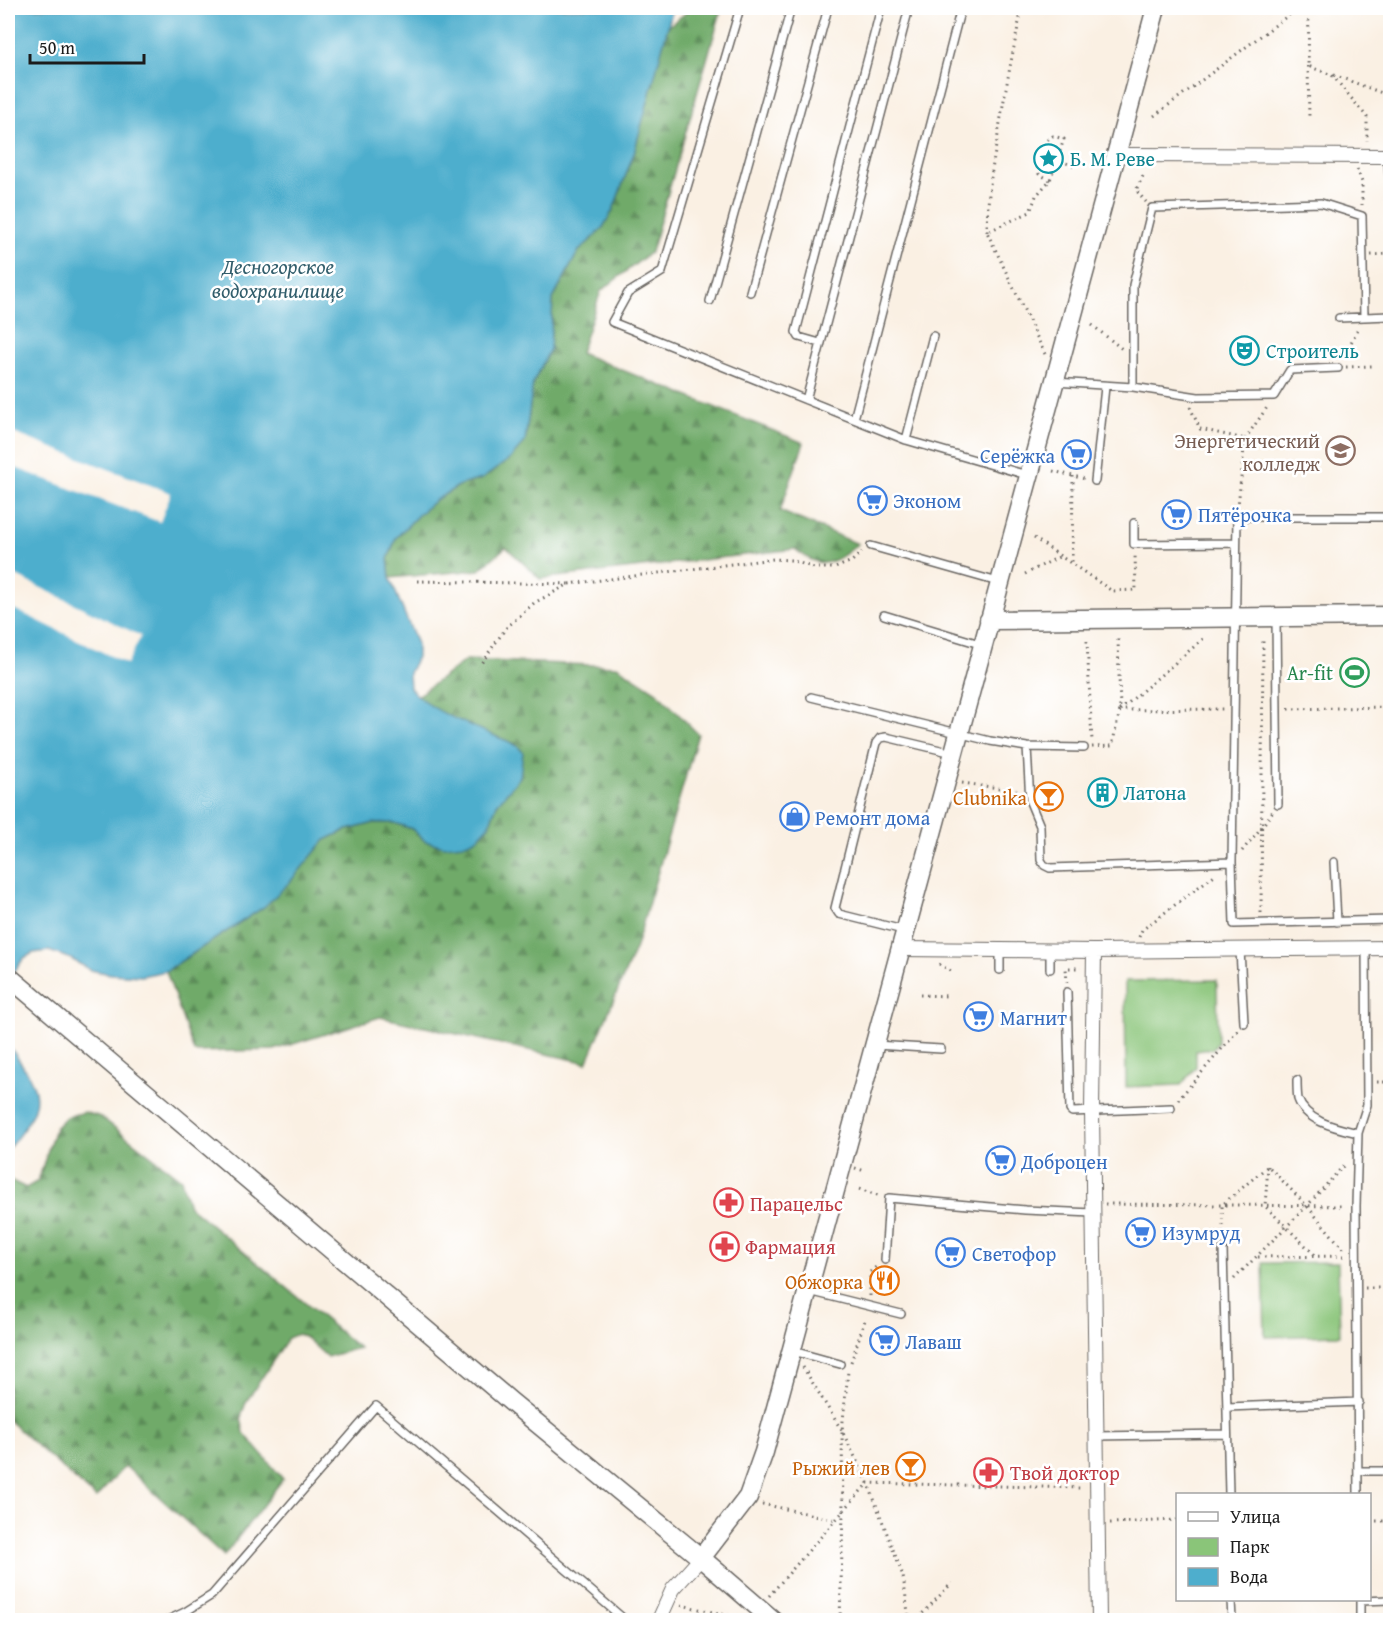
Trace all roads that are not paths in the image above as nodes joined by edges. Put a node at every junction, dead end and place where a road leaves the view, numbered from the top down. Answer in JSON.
{"nodes":[{"id":1,"x":740,"y":8,"type":"edge"},
{"id":2,"x":791,"y":8,"type":"edge"},
{"id":3,"x":828,"y":8,"type":"edge"},
{"id":4,"x":881,"y":8,"type":"edge"},
{"id":5,"x":909,"y":8,"type":"edge"},
{"id":6,"x":961,"y":8,"type":"edge"},
{"id":7,"x":1156,"y":8,"type":"edge"},
{"id":8,"x":1117,"y":154,"type":"junction"},
{"id":9,"x":1389,"y":156,"type":"edge"},
{"id":10,"x":1390,"y":197,"type":"edge"},
{"id":11,"x":750,"y":292,"type":"dead end"},
{"id":12,"x":710,"y":301,"type":"dead end"},
{"id":13,"x":1390,"y":316,"type":"edge"},
{"id":14,"x":1364,"y":317,"type":"junction"},
{"id":15,"x":1339,"y":318,"type":"dead end"},
{"id":16,"x":933,"y":336,"type":"dead end"},
{"id":17,"x":820,"y":343,"type":"junction"},
{"id":18,"x":1338,"y":368,"type":"road end"},
{"id":19,"x":1055,"y":382,"type":"junction"},
{"id":20,"x":1105,"y":387,"type":"junction"},
{"id":21,"x":1133,"y":387,"type":"junction"},
{"id":22,"x":806,"y":400,"type":"junction"},
{"id":23,"x":854,"y":419,"type":"junction"},
{"id":24,"x":906,"y":440,"type":"junction"},
{"id":25,"x":1030,"y":476,"type":"junction"},
{"id":26,"x":1095,"y":481,"type":"road end"},
{"id":27,"x":1390,"y":517,"type":"edge"},
{"id":28,"x":1134,"y":523,"type":"dead end"},
{"id":29,"x":1236,"y":543,"type":"junction"},
{"id":30,"x":871,"y":546,"type":"road end"},
{"id":31,"x":1000,"y":582,"type":"junction"},
{"id":32,"x":884,"y":615,"type":"dead end"},
{"id":33,"x":1390,"y":615,"type":"edge"},
{"id":34,"x":1276,"y":616,"type":"junction"},
{"id":35,"x":1235,"y":617,"type":"junction"},
{"id":36,"x":990,"y":620,"type":"junction"},
{"id":37,"x":983,"y":645,"type":"junction"},
{"id":38,"x":811,"y":697,"type":"dead end"},
{"id":39,"x":958,"y":733,"type":"junction"},
{"id":40,"x":1027,"y":747,"type":"junction"},
{"id":41,"x":1084,"y":748,"type":"road end"},
{"id":42,"x":953,"y":753,"type":"junction"},
{"id":43,"x":1278,"y":804,"type":"dead end"},
{"id":44,"x":1232,"y":862,"type":"junction"},
{"id":45,"x":1334,"y":862,"type":"dead end"},
{"id":46,"x":1390,"y":920,"type":"edge"},
{"id":47,"x":1336,"y":922,"type":"junction"},
{"id":48,"x":906,"y":930,"type":"junction"},
{"id":49,"x":1390,"y":948,"type":"edge"},
{"id":50,"x":901,"y":949,"type":"junction"},
{"id":51,"x":1366,"y":949,"type":"junction"},
{"id":52,"x":1000,"y":950,"type":"junction"},
{"id":53,"x":1240,"y":950,"type":"junction"},
{"id":54,"x":1050,"y":951,"type":"junction"},
{"id":55,"x":1094,"y":951,"type":"junction"},
{"id":56,"x":1050,"y":969,"type":"dead end"},
{"id":57,"x":1000,"y":970,"type":"dead end"},
{"id":58,"x":14,"y":982,"type":"edge"},
{"id":59,"x":1067,"y":992,"type":"dead end"},
{"id":60,"x":1244,"y":1023,"type":"road end"},
{"id":61,"x":875,"y":1045,"type":"junction"},
{"id":62,"x":941,"y":1049,"type":"dead end"},
{"id":63,"x":1297,"y":1080,"type":"dead end"},
{"id":64,"x":1171,"y":1108,"type":"road end"},
{"id":65,"x":1092,"y":1111,"type":"junction"},
{"id":66,"x":1358,"y":1133,"type":"junction"},
{"id":67,"x":1094,"y":1213,"type":"junction"},
{"id":68,"x":1223,"y":1249,"type":"road end"},
{"id":69,"x":885,"y":1260,"type":"road end"},
{"id":70,"x":809,"y":1291,"type":"junction"},
{"id":71,"x":901,"y":1314,"type":"dead end"},
{"id":72,"x":796,"y":1358,"type":"junction"},
{"id":73,"x":840,"y":1364,"type":"dead end"},
{"id":74,"x":1359,"y":1402,"type":"junction"},
{"id":75,"x":1227,"y":1407,"type":"junction"},
{"id":76,"x":1227,"y":1434,"type":"junction"},
{"id":77,"x":1096,"y":1436,"type":"junction"},
{"id":78,"x":1359,"y":1471,"type":"junction"},
{"id":79,"x":1390,"y":1471,"type":"edge"},
{"id":80,"x":1229,"y":1493,"type":"edge"},
{"id":81,"x":1358,"y":1493,"type":"edge"},
{"id":82,"x":701,"y":1558,"type":"junction"},
{"id":83,"x":1371,"y":1600,"type":"edge"},
{"id":84,"x":1390,"y":1600,"type":"edge"},
{"id":85,"x":1231,"y":1601,"type":"edge"},
{"id":86,"x":1360,"y":1601,"type":"edge"},
{"id":87,"x":168,"y":1620,"type":"edge"},
{"id":88,"x":625,"y":1620,"type":"edge"},
{"id":89,"x":659,"y":1620,"type":"edge"},
{"id":90,"x":773,"y":1620,"type":"edge"},
{"id":91,"x":1099,"y":1620,"type":"edge"},
{"id":92,"x":1232,"y":1620,"type":"edge"},
{"id":93,"x":1360,"y":1620,"type":"edge"}],
"edges":[{"from":1,"to":22,"type":"lane"},
{"from":2,"to":12,"type":"lane"},
{"from":3,"to":11,"type":"lane"},
{"from":4,"to":17,"type":"lane"},
{"from":5,"to":17,"type":"lane"},
{"from":6,"to":23,"type":"lane"},
{"from":7,"to":8,"type":"street"},
{"from":8,"to":9,"type":"street"},
{"from":8,"to":19,"type":"street"},
{"from":9,"to":10,"type":"lane"},
{"from":13,"to":14,"type":"lane"},
{"from":14,"to":15,"type":"lane"},
{"from":14,"to":21,"type":"lane"},
{"from":16,"to":24,"type":"lane"},
{"from":17,"to":22,"type":"lane"},
{"from":18,"to":21,"type":"lane"},
{"from":19,"to":20,"type":"lane"},
{"from":19,"to":25,"type":"street"},
{"from":20,"to":21,"type":"lane"},
{"from":20,"to":26,"type":"lane"},
{"from":22,"to":23,"type":"lane"},
{"from":23,"to":24,"type":"lane"},
{"from":24,"to":25,"type":"lane"},
{"from":25,"to":31,"type":"street"},
{"from":27,"to":29,"type":"lane"},
{"from":28,"to":29,"type":"lane"},
{"from":29,"to":35,"type":"lane"},
{"from":30,"to":31,"type":"lane"},
{"from":31,"to":36,"type":"street"},
{"from":32,"to":37,"type":"lane"},
{"from":33,"to":34,"type":"street"},
{"from":34,"to":35,"type":"street"},
{"from":34,"to":43,"type":"lane"},
{"from":35,"to":36,"type":"street"},
{"from":35,"to":44,"type":"lane"},
{"from":36,"to":37,"type":"street"},
{"from":37,"to":39,"type":"street"},
{"from":38,"to":39,"type":"lane"},
{"from":39,"to":40,"type":"lane"},
{"from":39,"to":42,"type":"street"},
{"from":40,"to":41,"type":"lane"},
{"from":40,"to":44,"type":"lane"},
{"from":42,"to":48,"type":"street"},
{"from":42,"to":48,"type":"lane"},
{"from":44,"to":47,"type":"lane"},
{"from":45,"to":47,"type":"lane"},
{"from":46,"to":47,"type":"lane"},
{"from":48,"to":50,"type":"street"},
{"from":49,"to":51,"type":"street"},
{"from":50,"to":52,"type":"street"},
{"from":50,"to":61,"type":"street"},
{"from":51,"to":53,"type":"street"},
{"from":51,"to":66,"type":"lane"},
{"from":52,"to":54,"type":"street"},
{"from":52,"to":57,"type":"lane"},
{"from":53,"to":55,"type":"street"},
{"from":53,"to":60,"type":"lane"},
{"from":54,"to":55,"type":"street"},
{"from":54,"to":56,"type":"lane"},
{"from":55,"to":65,"type":"street"},
{"from":58,"to":82,"type":"street"},
{"from":59,"to":65,"type":"lane"},
{"from":61,"to":62,"type":"lane"},
{"from":61,"to":70,"type":"street"},
{"from":63,"to":66,"type":"lane"},
{"from":64,"to":65,"type":"lane"},
{"from":65,"to":67,"type":"street"},
{"from":66,"to":74,"type":"lane"},
{"from":67,"to":69,"type":"lane"},
{"from":67,"to":77,"type":"street"},
{"from":68,"to":75,"type":"lane"},
{"from":70,"to":71,"type":"lane"},
{"from":70,"to":72,"type":"street"},
{"from":72,"to":73,"type":"lane"},
{"from":72,"to":82,"type":"street"},
{"from":74,"to":75,"type":"lane"},
{"from":74,"to":78,"type":"lane"},
{"from":75,"to":76,"type":"lane"},
{"from":76,"to":77,"type":"lane"},
{"from":76,"to":80,"type":"lane"},
{"from":77,"to":91,"type":"street"},
{"from":78,"to":79,"type":"lane"},
{"from":78,"to":81,"type":"lane"},
{"from":82,"to":89,"type":"street"},
{"from":82,"to":90,"type":"street"},
{"from":83,"to":84,"type":"lane"},
{"from":85,"to":92,"type":"lane"},
{"from":86,"to":93,"type":"lane"},
{"from":87,"to":88,"type":"lane"}]}
